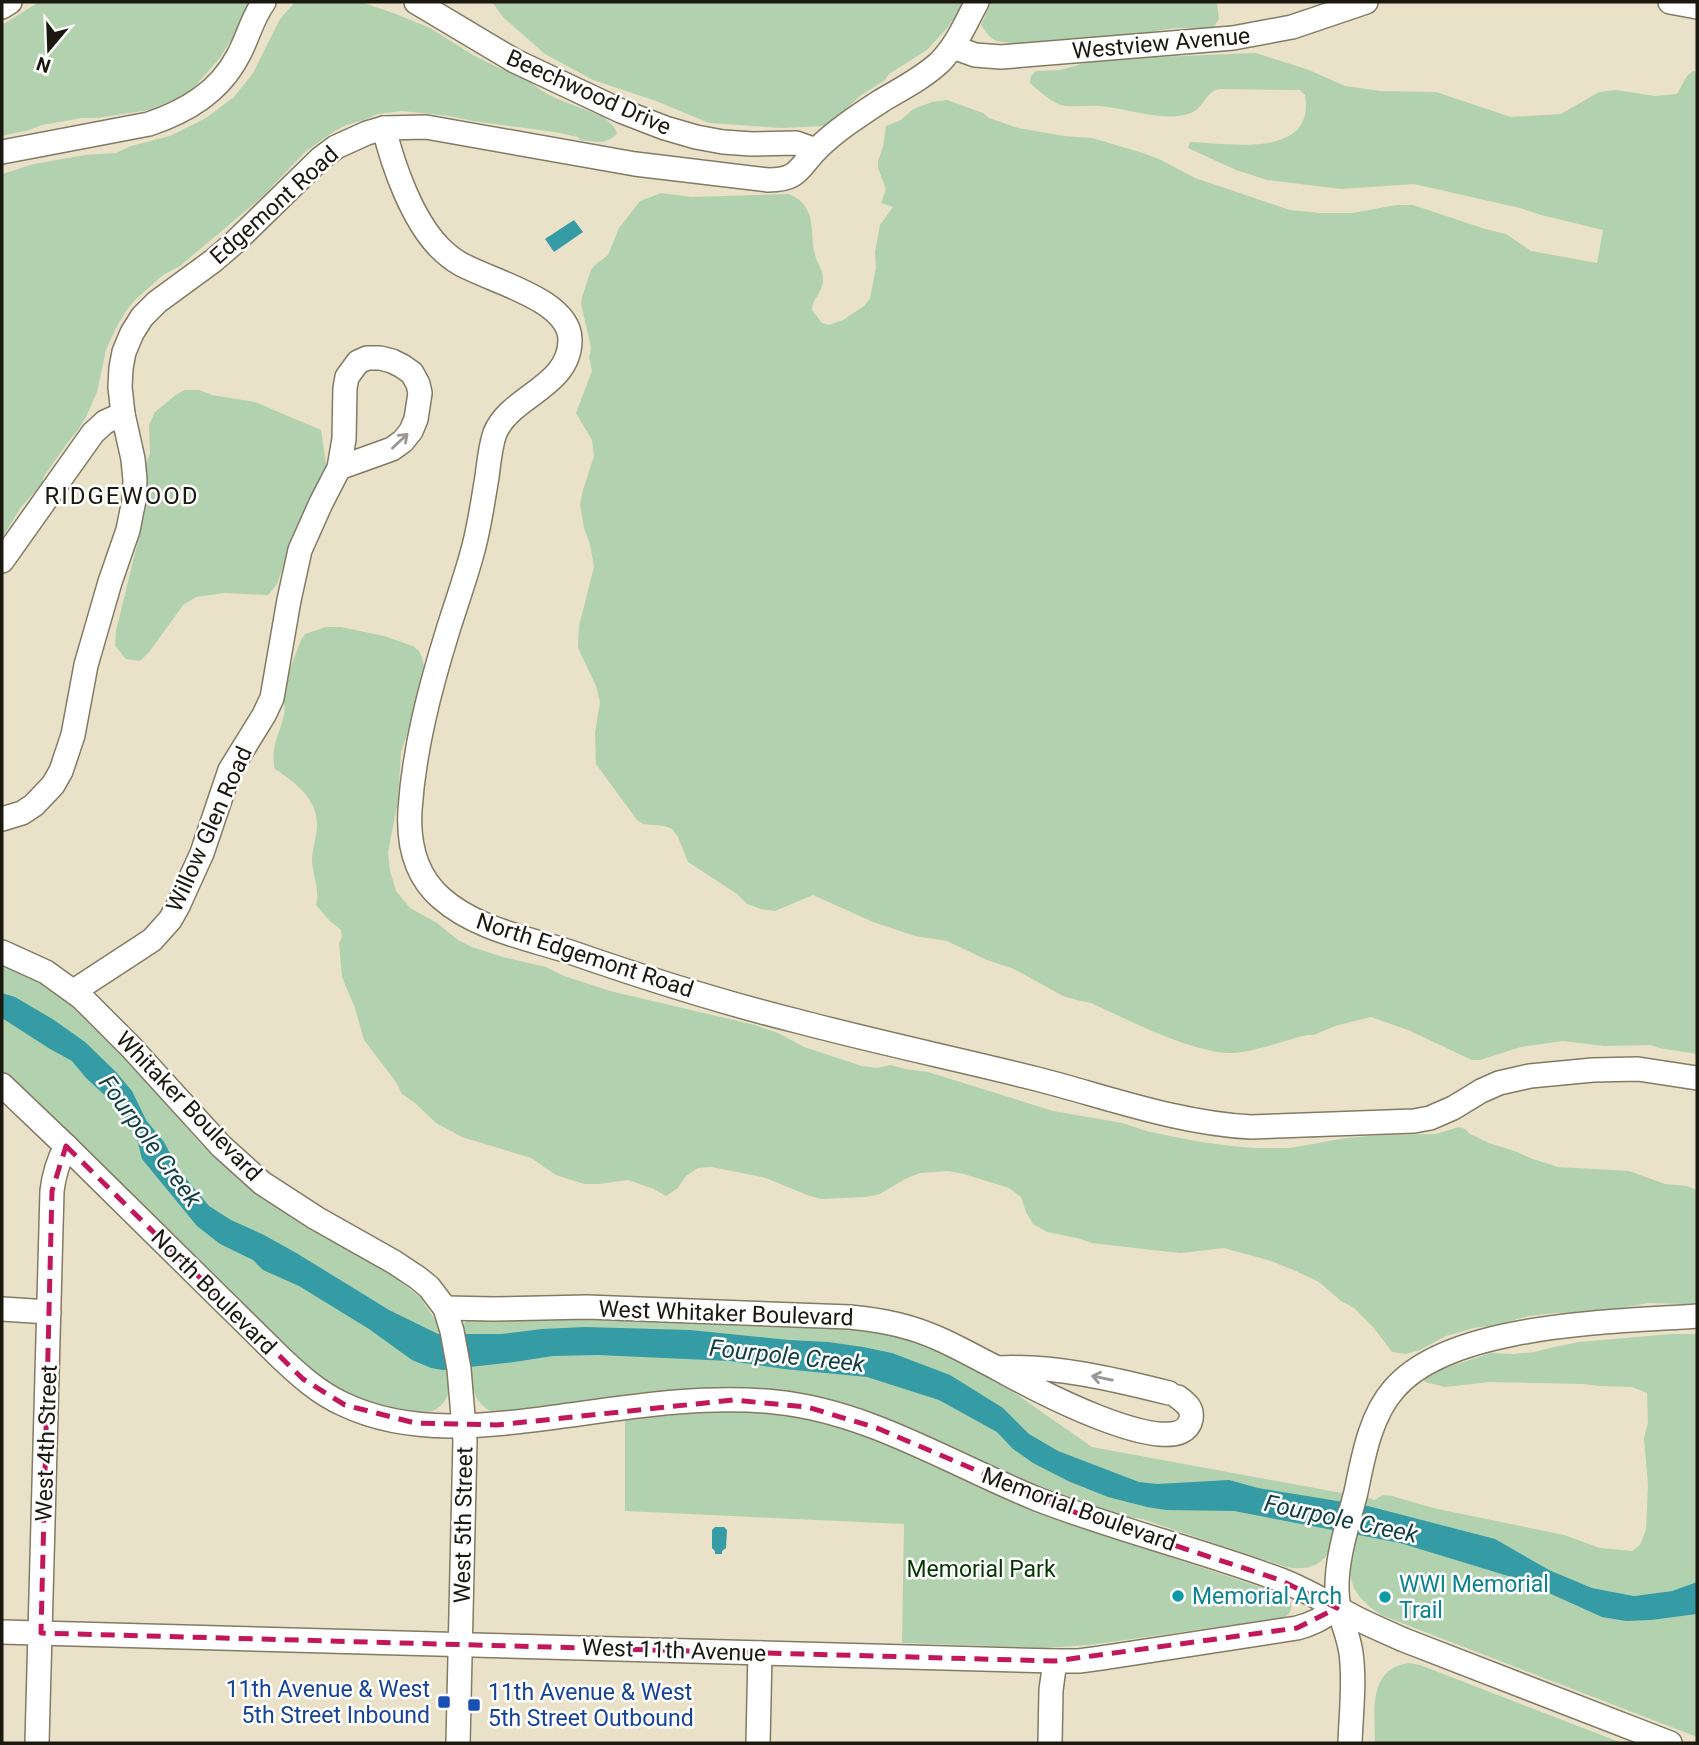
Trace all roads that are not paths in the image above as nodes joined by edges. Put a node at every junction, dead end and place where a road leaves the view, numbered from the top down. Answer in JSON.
{"nodes":[{"id":1,"x":10,"y":2,"type":"edge"},
{"id":2,"x":264,"y":2,"type":"edge"},
{"id":3,"x":416,"y":2,"type":"edge"},
{"id":4,"x":976,"y":2,"type":"edge"},
{"id":5,"x":1366,"y":2,"type":"edge"},
{"id":6,"x":1670,"y":2,"type":"edge"},
{"id":7,"x":1697,"y":6,"type":"edge"},
{"id":8,"x":2,"y":7,"type":"edge"},
{"id":9,"x":953,"y":47,"type":"junction"},
{"id":10,"x":384,"y":128,"type":"junction"},
{"id":11,"x":816,"y":150,"type":"junction"},
{"id":12,"x":2,"y":152,"type":"edge"},
{"id":13,"x":123,"y":414,"type":"junction"},
{"id":14,"x":339,"y":468,"type":"junction"},
{"id":15,"x":2,"y":561,"type":"edge"},
{"id":16,"x":2,"y":819,"type":"edge"},
{"id":17,"x":2,"y":952,"type":"edge"},
{"id":18,"x":74,"y":991,"type":"junction"},
{"id":19,"x":1697,"y":1078,"type":"edge"},
{"id":20,"x":2,"y":1084,"type":"edge"},
{"id":21,"x":66,"y":1146,"type":"junction"},
{"id":22,"x":2,"y":1308,"type":"edge"},
{"id":23,"x":445,"y":1308,"type":"junction"},
{"id":24,"x":49,"y":1312,"type":"junction"},
{"id":25,"x":1697,"y":1316,"type":"edge"},
{"id":26,"x":997,"y":1368,"type":"junction"},
{"id":27,"x":465,"y":1433,"type":"junction"},
{"id":28,"x":1337,"y":1608,"type":"junction"},
{"id":29,"x":2,"y":1632,"type":"edge"},
{"id":30,"x":41,"y":1633,"type":"junction"},
{"id":31,"x":461,"y":1644,"type":"junction"},
{"id":32,"x":760,"y":1653,"type":"junction"},
{"id":33,"x":1055,"y":1661,"type":"junction"},
{"id":34,"x":37,"y":1743,"type":"edge"},
{"id":35,"x":458,"y":1743,"type":"edge"},
{"id":36,"x":758,"y":1743,"type":"edge"},
{"id":37,"x":1050,"y":1743,"type":"edge"},
{"id":38,"x":1350,"y":1743,"type":"edge"},
{"id":39,"x":1670,"y":1743,"type":"edge"}],
"edges":[{"from":1,"to":8,"type":"street"},
{"from":2,"to":12,"type":"street"},
{"from":3,"to":11,"type":"street","name":"Beechwood Drive"},
{"from":4,"to":9,"type":"street","name":"Edgemont Road"},
{"from":5,"to":9,"type":"street","name":"Westview Avenue"},
{"from":6,"to":7,"type":"street"},
{"from":9,"to":11,"type":"street","name":"Edgemont Road"},
{"from":10,"to":11,"type":"street","name":"Edgemont Road"},
{"from":10,"to":13,"type":"street","name":"Edgemont Road"},
{"from":10,"to":19,"type":"street","name":"North Edgemont Road"},
{"from":13,"to":15,"type":"street"},
{"from":13,"to":16,"type":"street","name":"Edgemont Road"},
{"from":14,"to":14,"type":"street","name":"Willow Glen Road","one_way":true},
{"from":14,"to":18,"type":"street","name":"Willow Glen Road"},
{"from":17,"to":18,"type":"street","name":"Whitaker Boulevard"},
{"from":18,"to":23,"type":"street","name":"Whitaker Boulevard"},
{"from":20,"to":21,"type":"street","name":"North Boulevard"},
{"from":21,"to":24,"type":"street","name":"West 4th Street"},
{"from":21,"to":27,"type":"street","name":"North Boulevard"},
{"from":22,"to":24,"type":"street"},
{"from":23,"to":26,"type":"street","name":"West Whitaker Boulevard"},
{"from":23,"to":27,"type":"street","name":"West 5th Street"},
{"from":24,"to":30,"type":"street","name":"West 4th Street"},
{"from":25,"to":28,"type":"street"},
{"from":26,"to":26,"type":"street","name":"West Whitaker Boulevard","one_way":true},
{"from":27,"to":28,"type":"street","name":"Memorial Boulevard"},
{"from":27,"to":31,"type":"street","name":"West 5th Street"},
{"from":28,"to":33,"type":"street","name":"West 11th Avenue"},
{"from":28,"to":38,"type":"street"},
{"from":28,"to":39,"type":"street","name":"Memorial Boulevard"},
{"from":29,"to":30,"type":"street","name":"West 11th Avenue"},
{"from":30,"to":31,"type":"street","name":"West 11th Avenue"},
{"from":30,"to":34,"type":"street","name":"West 4th Street"},
{"from":31,"to":32,"type":"street","name":"West 11th Avenue"},
{"from":31,"to":35,"type":"street","name":"West 5th Street"},
{"from":32,"to":33,"type":"street","name":"West 11th Avenue"},
{"from":32,"to":36,"type":"street"},
{"from":33,"to":37,"type":"street"}]}
